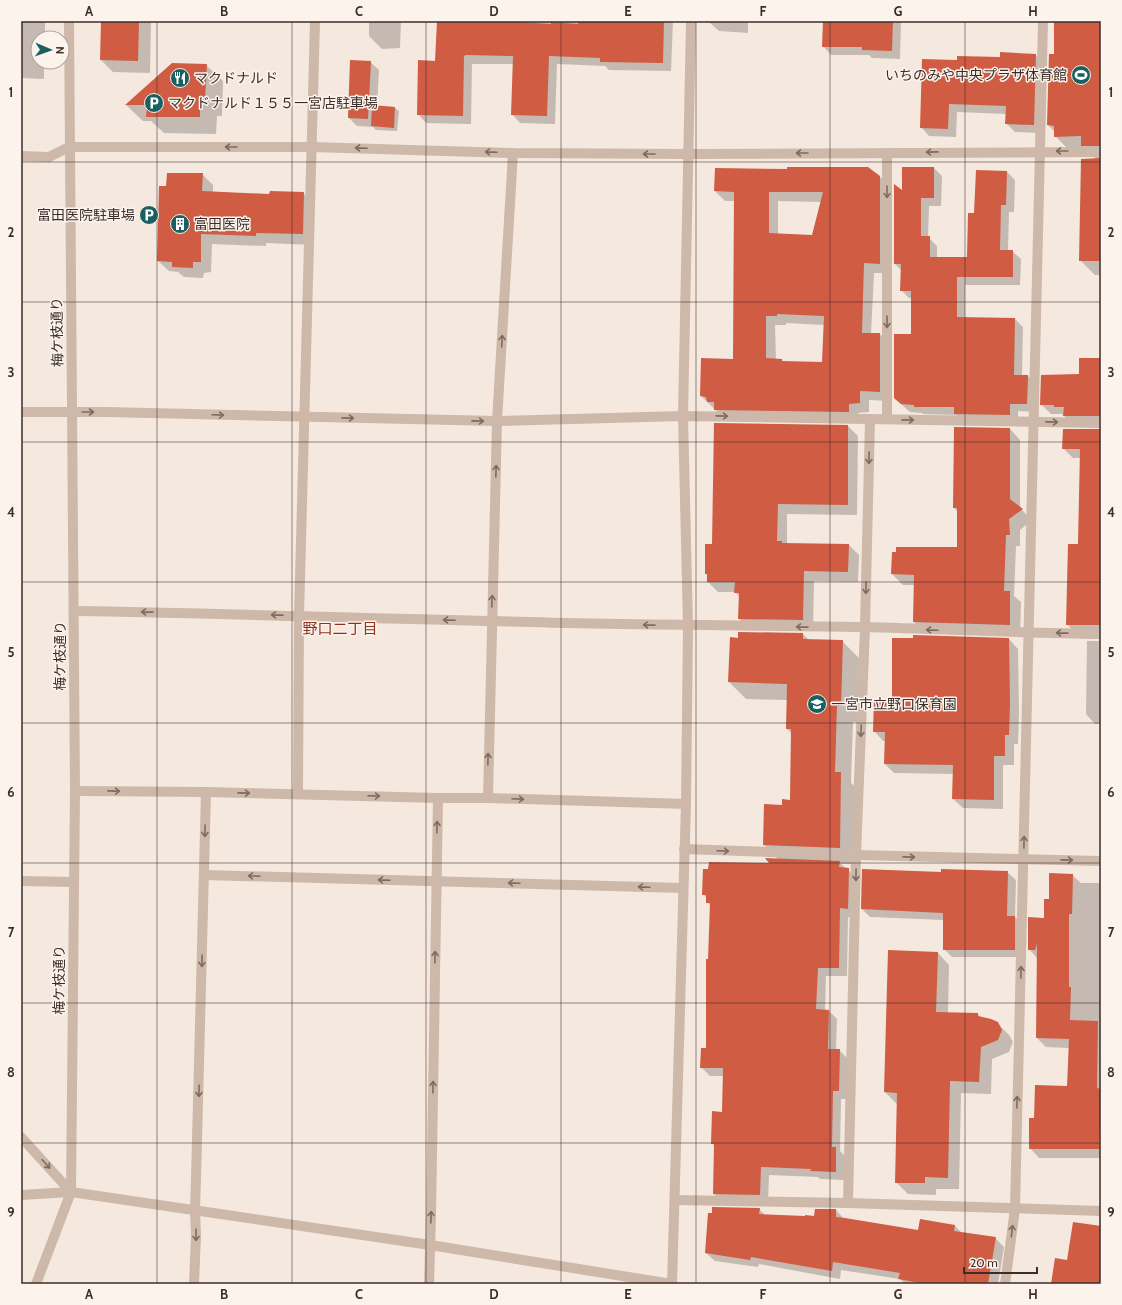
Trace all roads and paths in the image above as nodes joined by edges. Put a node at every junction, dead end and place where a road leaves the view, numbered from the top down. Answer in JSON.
{"nodes":[{"id":1,"x":69,"y":21,"type":"edge"},
{"id":2,"x":315,"y":21,"type":"edge"},
{"id":3,"x":691,"y":21,"type":"edge"},
{"id":4,"x":1043,"y":21,"type":"edge"},
{"id":5,"x":69,"y":147,"type":"junction"},
{"id":6,"x":311,"y":147,"type":"junction"},
{"id":7,"x":1040,"y":151,"type":"junction"},
{"id":8,"x":1101,"y":152,"type":"edge"},
{"id":9,"x":513,"y":153,"type":"junction"},
{"id":10,"x":887,"y":153,"type":"junction"},
{"id":11,"x":688,"y":154,"type":"junction"},
{"id":12,"x":21,"y":156,"type":"edge"},
{"id":13,"x":21,"y":412,"type":"edge"},
{"id":14,"x":72,"y":412,"type":"junction"},
{"id":15,"x":683,"y":416,"type":"junction"},
{"id":16,"x":306,"y":417,"type":"junction"},
{"id":17,"x":870,"y":419,"type":"junction"},
{"id":18,"x":888,"y":419,"type":"junction"},
{"id":19,"x":498,"y":421,"type":"junction"},
{"id":20,"x":1034,"y":422,"type":"junction"},
{"id":21,"x":1101,"y":423,"type":"edge"},
{"id":22,"x":74,"y":610,"type":"junction"},
{"id":23,"x":299,"y":615,"type":"junction"},
{"id":24,"x":492,"y":622,"type":"junction"},
{"id":25,"x":688,"y":626,"type":"junction"},
{"id":26,"x":865,"y":628,"type":"junction"},
{"id":27,"x":1029,"y":633,"type":"junction"},
{"id":28,"x":1101,"y":634,"type":"edge"},
{"id":29,"x":75,"y":791,"type":"junction"},
{"id":30,"x":206,"y":792,"type":"junction"},
{"id":31,"x":298,"y":794,"type":"junction"},
{"id":32,"x":438,"y":798,"type":"junction"},
{"id":33,"x":488,"y":798,"type":"junction"},
{"id":34,"x":686,"y":804,"type":"junction"},
{"id":35,"x":684,"y":849,"type":"junction"},
{"id":36,"x":856,"y":855,"type":"junction"},
{"id":37,"x":1024,"y":859,"type":"junction"},
{"id":38,"x":1101,"y":861,"type":"edge"},
{"id":39,"x":204,"y":875,"type":"junction"},
{"id":40,"x":21,"y":881,"type":"edge"},
{"id":41,"x":436,"y":881,"type":"junction"},
{"id":42,"x":73,"y":882,"type":"junction"},
{"id":43,"x":683,"y":888,"type":"junction"},
{"id":44,"x":21,"y":1137,"type":"edge"},
{"id":45,"x":71,"y":1192,"type":"junction"},
{"id":46,"x":21,"y":1195,"type":"edge"},
{"id":47,"x":675,"y":1200,"type":"junction"},
{"id":48,"x":848,"y":1203,"type":"junction"},
{"id":49,"x":1015,"y":1209,"type":"junction"},
{"id":50,"x":194,"y":1210,"type":"junction"},
{"id":51,"x":1101,"y":1211,"type":"edge"},
{"id":52,"x":430,"y":1245,"type":"junction"},
{"id":53,"x":36,"y":1284,"type":"edge"},
{"id":54,"x":194,"y":1284,"type":"edge"},
{"id":55,"x":429,"y":1284,"type":"edge"},
{"id":56,"x":672,"y":1284,"type":"edge"},
{"id":57,"x":1005,"y":1284,"type":"edge"}],
"edges":[{"from":1,"to":5,"type":"street","name":"梅ケ枝通り"},
{"from":2,"to":6,"type":"street"},
{"from":3,"to":11,"type":"street"},
{"from":4,"to":7,"type":"street"},
{"from":6,"to":5,"type":"street","one_way":true},
{"from":5,"to":12,"type":"street"},
{"from":5,"to":14,"type":"street","name":"梅ケ枝通り"},
{"from":9,"to":6,"type":"street","one_way":true},
{"from":6,"to":16,"type":"street"},
{"from":8,"to":7,"type":"street","one_way":true},
{"from":7,"to":10,"type":"street","one_way":true},
{"from":7,"to":20,"type":"street"},
{"from":11,"to":9,"type":"street","one_way":true},
{"from":19,"to":9,"type":"street","one_way":true},
{"from":10,"to":11,"type":"street","one_way":true},
{"from":10,"to":18,"type":"street","one_way":true},
{"from":11,"to":15,"type":"street"},
{"from":13,"to":14,"type":"street"},
{"from":14,"to":16,"type":"street","one_way":true},
{"from":14,"to":22,"type":"street","name":"梅ケ枝通り"},
{"from":15,"to":17,"type":"street","one_way":true},
{"from":15,"to":19,"type":"street"},
{"from":15,"to":25,"type":"street"},
{"from":16,"to":19,"type":"street","one_way":true},
{"from":16,"to":23,"type":"street"},
{"from":17,"to":18,"type":"street"},
{"from":17,"to":26,"type":"street","one_way":true},
{"from":18,"to":20,"type":"street","one_way":true},
{"from":24,"to":19,"type":"street","one_way":true},
{"from":20,"to":21,"type":"street","one_way":true},
{"from":20,"to":27,"type":"street"},
{"from":23,"to":22,"type":"street","one_way":true},
{"from":22,"to":29,"type":"street","name":"梅ケ枝通り"},
{"from":24,"to":23,"type":"street","one_way":true},
{"from":23,"to":31,"type":"street"},
{"from":25,"to":24,"type":"street","one_way":true},
{"from":33,"to":24,"type":"street","one_way":true},
{"from":26,"to":25,"type":"street","one_way":true},
{"from":25,"to":34,"type":"street"},
{"from":27,"to":26,"type":"street","one_way":true},
{"from":26,"to":36,"type":"street","one_way":true},
{"from":28,"to":27,"type":"street","one_way":true},
{"from":37,"to":27,"type":"street","one_way":true},
{"from":29,"to":30,"type":"street","one_way":true},
{"from":29,"to":42,"type":"street","name":"梅ケ枝通り"},
{"from":30,"to":31,"type":"street","one_way":true},
{"from":30,"to":39,"type":"street","one_way":true},
{"from":31,"to":32,"type":"street","one_way":true},
{"from":32,"to":33,"type":"street"},
{"from":41,"to":32,"type":"street","one_way":true},
{"from":33,"to":34,"type":"street","one_way":true},
{"from":34,"to":35,"type":"street"},
{"from":35,"to":36,"type":"street","one_way":true},
{"from":35,"to":43,"type":"street"},
{"from":36,"to":37,"type":"street","one_way":true},
{"from":36,"to":48,"type":"street","one_way":true},
{"from":37,"to":38,"type":"street","one_way":true},
{"from":49,"to":37,"type":"street","one_way":true},
{"from":41,"to":39,"type":"street","one_way":true},
{"from":39,"to":50,"type":"street","one_way":true},
{"from":40,"to":42,"type":"street"},
{"from":43,"to":41,"type":"street","one_way":true},
{"from":52,"to":41,"type":"street","one_way":true},
{"from":42,"to":45,"type":"street","name":"梅ケ枝通り"},
{"from":43,"to":47,"type":"street"},
{"from":44,"to":45,"type":"street","one_way":true},
{"from":45,"to":46,"type":"street"},
{"from":45,"to":50,"type":"street"},
{"from":45,"to":53,"type":"street","name":"梅ケ枝通り"},
{"from":47,"to":48,"type":"street"},
{"from":47,"to":56,"type":"street"},
{"from":48,"to":49,"type":"street"},
{"from":49,"to":51,"type":"street"},
{"from":57,"to":49,"type":"street","one_way":true},
{"from":50,"to":52,"type":"street"},
{"from":50,"to":54,"type":"street","one_way":true},
{"from":52,"to":55,"type":"street"},
{"from":52,"to":56,"type":"street"}]}
